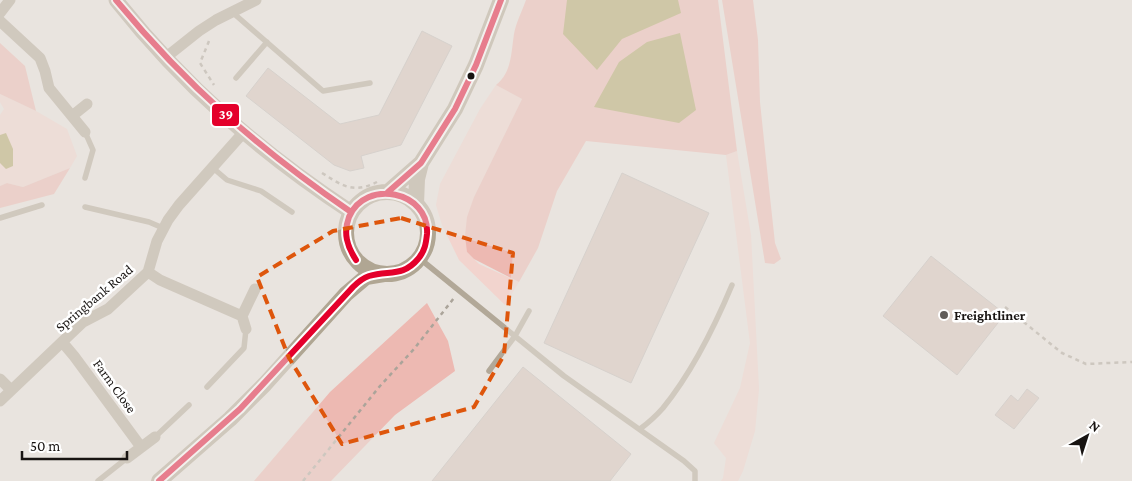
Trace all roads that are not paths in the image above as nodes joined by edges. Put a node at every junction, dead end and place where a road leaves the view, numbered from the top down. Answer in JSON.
{"nodes":[{"id":1,"x":10,"y":0,"type":"edge"},
{"id":2,"x":116,"y":0,"type":"edge"},
{"id":3,"x":256,"y":0,"type":"edge"},
{"id":4,"x":501,"y":0,"type":"edge"},
{"id":5,"x":232,"y":12,"type":"junction"},
{"id":6,"x":0,"y":13,"type":"edge"},
{"id":7,"x":0,"y":21,"type":"edge"},
{"id":8,"x":267,"y":42,"type":"junction"},
{"id":9,"x":165,"y":58,"type":"junction"},
{"id":10,"x":236,"y":78,"type":"dead end"},
{"id":11,"x":370,"y":83,"type":"dead end"},
{"id":12,"x":87,"y":104,"type":"dead end"},
{"id":13,"x":72,"y":116,"type":"junction"},
{"id":14,"x":85,"y":132,"type":"joint"},
{"id":15,"x":243,"y":133,"type":"junction"},
{"id":16,"x":421,"y":163,"type":"junction"},
{"id":17,"x":213,"y":168,"type":"junction"},
{"id":18,"x":85,"y":178,"type":"dead end"},
{"id":19,"x":384,"y":186,"type":"junction"},
{"id":20,"x":416,"y":204,"type":"junction"},
{"id":21,"x":42,"y":205,"type":"dead end"},
{"id":22,"x":85,"y":207,"type":"dead end"},
{"id":23,"x":292,"y":212,"type":"dead end"},
{"id":24,"x":351,"y":212,"type":"junction"},
{"id":25,"x":0,"y":218,"type":"edge"},
{"id":26,"x":164,"y":228,"type":"junction"},
{"id":27,"x":419,"y":258,"type":"junction"},
{"id":28,"x":356,"y":260,"type":"junction"},
{"id":29,"x":148,"y":272,"type":"junction"},
{"id":30,"x":384,"y":274,"type":"junction"},
{"id":31,"x":732,"y":285,"type":"dead end"},
{"id":32,"x":255,"y":289,"type":"dead end"},
{"id":33,"x":346,"y":294,"type":"junction"},
{"id":34,"x":529,"y":311,"type":"dead end"},
{"id":35,"x":242,"y":316,"type":"junction"},
{"id":36,"x":246,"y":329,"type":"joint"},
{"id":37,"x":515,"y":336,"type":"junction"},
{"id":38,"x":63,"y":343,"type":"junction"},
{"id":39,"x":488,"y":371,"type":"dead end"},
{"id":40,"x":0,"y":378,"type":"edge"},
{"id":41,"x":206,"y":386,"type":"dead end"},
{"id":42,"x":11,"y":390,"type":"junction"},
{"id":43,"x":0,"y":401,"type":"edge"},
{"id":44,"x":189,"y":405,"type":"dead end"},
{"id":45,"x":640,"y":429,"type":"junction"},
{"id":46,"x":155,"y":436,"type":"joint"},
{"id":47,"x":142,"y":447,"type":"junction"},
{"id":48,"x":127,"y":458,"type":"joint"},
{"id":49,"x":98,"y":481,"type":"edge"},
{"id":50,"x":159,"y":481,"type":"edge"},
{"id":51,"x":695,"y":481,"type":"edge"}],
"edges":[{"from":1,"to":6,"type":"street"},
{"from":2,"to":9,"type":"street"},
{"from":3,"to":5,"type":"street"},
{"from":4,"to":16,"type":"main road"},
{"from":5,"to":8,"type":"lane"},
{"from":5,"to":9,"type":"street"},
{"from":7,"to":13,"type":"street"},
{"from":8,"to":10,"type":"lane"},
{"from":8,"to":11,"type":"lane"},
{"from":9,"to":15,"type":"street"},
{"from":12,"to":13,"type":"street"},
{"from":13,"to":14,"type":"street"},
{"from":14,"to":18,"type":"lane"},
{"from":15,"to":17,"type":"street","name":"Springbank Road"},
{"from":15,"to":24,"type":"street"},
{"from":16,"to":19,"type":"main road"},
{"from":16,"to":20,"type":"main road"},
{"from":17,"to":23,"type":"lane"},
{"from":17,"to":26,"type":"street","name":"Springbank Road"},
{"from":19,"to":20,"type":"main road"},
{"from":19,"to":24,"type":"main road"},
{"from":20,"to":27,"type":"main road"},
{"from":21,"to":25,"type":"lane"},
{"from":22,"to":26,"type":"lane"},
{"from":24,"to":28,"type":"main road"},
{"from":26,"to":29,"type":"street","name":"Springbank Road"},
{"from":27,"to":30,"type":"main road"},
{"from":27,"to":37,"type":"lane"},
{"from":28,"to":30,"type":"main road"},
{"from":28,"to":33,"type":"main road"},
{"from":29,"to":35,"type":"street"},
{"from":29,"to":38,"type":"street","name":"Springbank Road"},
{"from":30,"to":33,"type":"main road"},
{"from":31,"to":45,"type":"lane"},
{"from":32,"to":35,"type":"street"},
{"from":33,"to":50,"type":"main road"},
{"from":34,"to":37,"type":"lane"},
{"from":35,"to":36,"type":"street"},
{"from":36,"to":41,"type":"lane"},
{"from":37,"to":39,"type":"lane"},
{"from":37,"to":45,"type":"lane"},
{"from":38,"to":42,"type":"street","name":"Springbank Road"},
{"from":38,"to":47,"type":"street","name":"Farm Close"},
{"from":40,"to":42,"type":"street"},
{"from":42,"to":43,"type":"street","name":"Springbank Road"},
{"from":44,"to":46,"type":"lane"},
{"from":45,"to":51,"type":"lane"},
{"from":46,"to":47,"type":"street"},
{"from":47,"to":48,"type":"street"},
{"from":48,"to":49,"type":"lane"}]}
